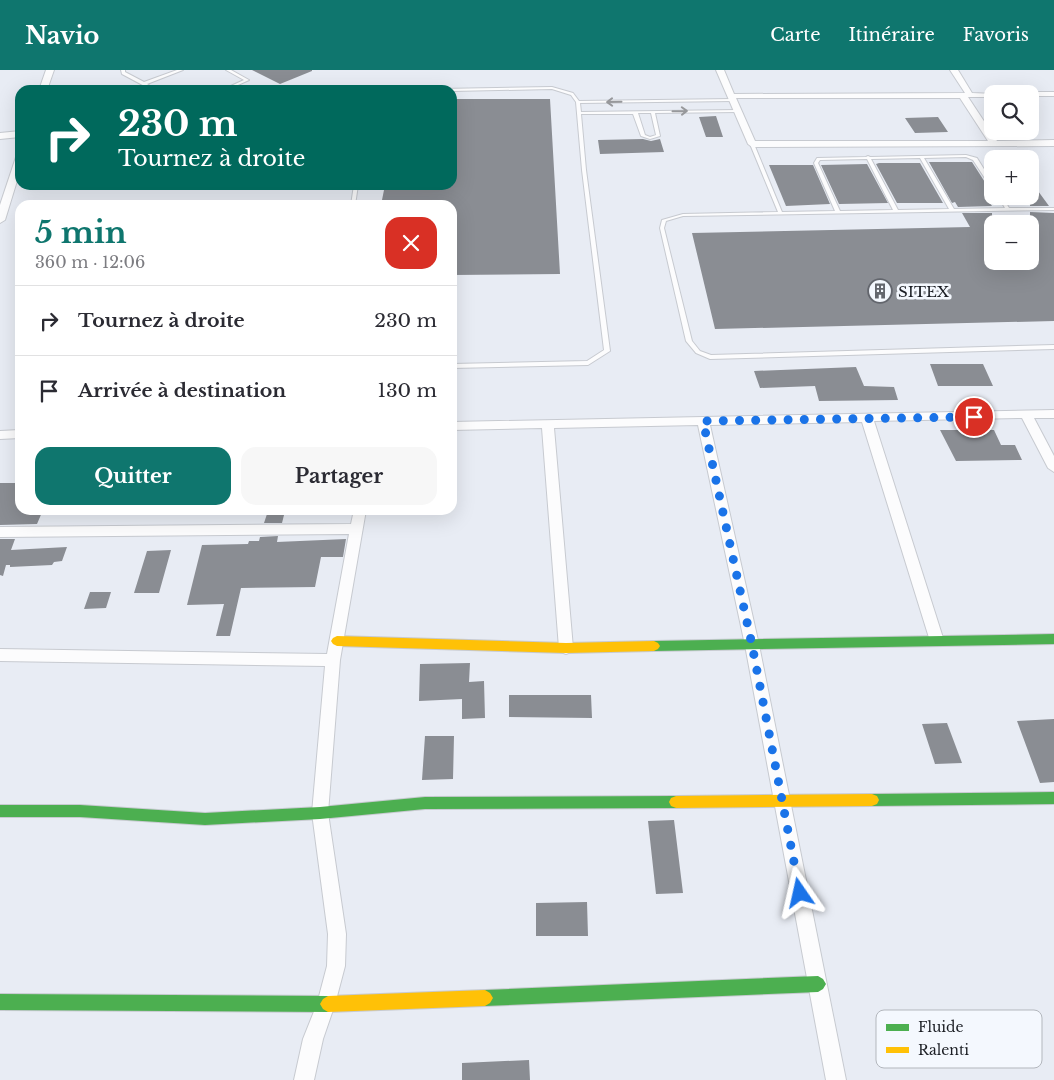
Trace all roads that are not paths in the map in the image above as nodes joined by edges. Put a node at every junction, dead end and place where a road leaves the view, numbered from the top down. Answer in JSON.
{"nodes":[{"id":1,"x":50,"y":70,"type":"edge"},
{"id":2,"x":123,"y":70,"type":"edge"},
{"id":3,"x":180,"y":70,"type":"edge"},
{"id":4,"x":228,"y":70,"type":"edge"},
{"id":5,"x":720,"y":70,"type":"edge"},
{"id":6,"x":954,"y":70,"type":"edge"},
{"id":7,"x":143,"y":84,"type":"joint"},
{"id":8,"x":45,"y":85,"type":"edge"},
{"id":9,"x":236,"y":85,"type":"edge"},
{"id":10,"x":457,"y":90,"type":"edge"},
{"id":11,"x":984,"y":94,"type":"edge"},
{"id":12,"x":1039,"y":94,"type":"edge"},
{"id":13,"x":1054,"y":94,"type":"edge"},
{"id":14,"x":966,"y":95,"type":"junction"},
{"id":15,"x":732,"y":98,"type":"junction"},
{"id":16,"x":578,"y":102,"type":"junction"},
{"id":17,"x":738,"y":111,"type":"junction"},
{"id":18,"x":635,"y":112,"type":"junction"},
{"id":19,"x":652,"y":112,"type":"junction"},
{"id":20,"x":579,"y":113,"type":"junction"},
{"id":21,"x":15,"y":134,"type":"edge"},
{"id":22,"x":0,"y":136,"type":"edge"},
{"id":23,"x":1054,"y":143,"type":"edge"},
{"id":24,"x":752,"y":144,"type":"junction"},
{"id":25,"x":995,"y":144,"type":"junction"},
{"id":26,"x":868,"y":157,"type":"junction"},
{"id":27,"x":921,"y":157,"type":"junction"},
{"id":28,"x":15,"y":173,"type":"edge"},
{"id":29,"x":984,"y":174,"type":"edge"},
{"id":30,"x":1005,"y":205,"type":"edge"},
{"id":31,"x":1054,"y":209,"type":"edge"},
{"id":32,"x":952,"y":210,"type":"junction"},
{"id":33,"x":1008,"y":210,"type":"junction"},
{"id":34,"x":896,"y":211,"type":"junction"},
{"id":35,"x":780,"y":212,"type":"junction"},
{"id":36,"x":838,"y":212,"type":"junction"},
{"id":37,"x":0,"y":220,"type":"edge"},
{"id":38,"x":1054,"y":348,"type":"edge"},
{"id":39,"x":457,"y":366,"type":"edge"},
{"id":40,"x":1054,"y":414,"type":"edge"},
{"id":41,"x":1027,"y":416,"type":"junction"},
{"id":42,"x":867,"y":419,"type":"junction"},
{"id":43,"x":703,"y":421,"type":"junction"},
{"id":44,"x":548,"y":423,"type":"junction"},
{"id":45,"x":457,"y":426,"type":"edge"},
{"id":46,"x":0,"y":434,"type":"edge"},
{"id":47,"x":15,"y":434,"type":"edge"},
{"id":48,"x":1054,"y":468,"type":"edge"},
{"id":49,"x":359,"y":515,"type":"edge"},
{"id":50,"x":357,"y":529,"type":"junction"},
{"id":51,"x":0,"y":532,"type":"edge"},
{"id":52,"x":1054,"y":639,"type":"edge"},
{"id":53,"x":337,"y":641,"type":"junction"},
{"id":54,"x":937,"y":641,"type":"junction"},
{"id":55,"x":752,"y":645,"type":"junction"},
{"id":56,"x":566,"y":648,"type":"junction"},
{"id":57,"x":0,"y":655,"type":"edge"},
{"id":58,"x":333,"y":660,"type":"junction"},
{"id":59,"x":1054,"y":798,"type":"edge"},
{"id":60,"x":782,"y":801,"type":"junction"},
{"id":61,"x":0,"y":811,"type":"edge"},
{"id":62,"x":320,"y":813,"type":"junction"},
{"id":63,"x":818,"y":984,"type":"junction"},
{"id":64,"x":0,"y":1002,"type":"edge"},
{"id":65,"x":326,"y":1004,"type":"junction"},
{"id":66,"x":304,"y":1080,"type":"edge"},
{"id":67,"x":836,"y":1080,"type":"edge"}],
"edges":[{"from":1,"to":8,"type":"street"},
{"from":2,"to":7,"type":"lane"},
{"from":3,"to":7,"type":"lane"},
{"from":4,"to":9,"type":"lane"},
{"from":5,"to":15,"type":"street"},
{"from":6,"to":14,"type":"street"},
{"from":10,"to":16,"type":"lane"},
{"from":11,"to":14,"type":"street"},
{"from":12,"to":13,"type":"street"},
{"from":14,"to":15,"type":"street"},
{"from":14,"to":25,"type":"street"},
{"from":15,"to":16,"type":"lane","one_way":true},
{"from":15,"to":17,"type":"street"},
{"from":16,"to":20,"type":"lane"},
{"from":19,"to":17,"type":"lane","one_way":true},
{"from":17,"to":24,"type":"street"},
{"from":18,"to":19,"type":"lane"},
{"from":18,"to":19,"type":"lane"},
{"from":18,"to":20,"type":"lane"},
{"from":20,"to":39,"type":"lane"},
{"from":21,"to":22,"type":"street"},
{"from":23,"to":25,"type":"street"},
{"from":24,"to":25,"type":"street"},
{"from":24,"to":35,"type":"lane"},
{"from":26,"to":27,"type":"lane"},
{"from":26,"to":34,"type":"lane"},
{"from":26,"to":36,"type":"lane"},
{"from":27,"to":29,"type":"lane"},
{"from":27,"to":32,"type":"lane"},
{"from":28,"to":37,"type":"street"},
{"from":30,"to":33,"type":"lane"},
{"from":31,"to":33,"type":"lane"},
{"from":32,"to":33,"type":"lane"},
{"from":32,"to":34,"type":"lane"},
{"from":34,"to":36,"type":"lane"},
{"from":35,"to":36,"type":"lane"},
{"from":35,"to":38,"type":"lane"},
{"from":40,"to":41,"type":"street"},
{"from":41,"to":42,"type":"street"},
{"from":41,"to":48,"type":"street"},
{"from":42,"to":43,"type":"street"},
{"from":42,"to":54,"type":"street"},
{"from":43,"to":44,"type":"street"},
{"from":43,"to":55,"type":"street"},
{"from":44,"to":45,"type":"street"},
{"from":44,"to":56,"type":"street"},
{"from":46,"to":47,"type":"street"},
{"from":49,"to":50,"type":"street"},
{"from":50,"to":51,"type":"street"},
{"from":50,"to":53,"type":"street"},
{"from":52,"to":54,"type":"street"},
{"from":53,"to":56,"type":"street"},
{"from":53,"to":58,"type":"street"},
{"from":54,"to":55,"type":"street"},
{"from":55,"to":56,"type":"street"},
{"from":55,"to":60,"type":"street"},
{"from":57,"to":58,"type":"street"},
{"from":58,"to":62,"type":"street"},
{"from":59,"to":60,"type":"street"},
{"from":60,"to":62,"type":"street"},
{"from":60,"to":63,"type":"street"},
{"from":61,"to":62,"type":"street"},
{"from":62,"to":65,"type":"street"},
{"from":63,"to":65,"type":"street"},
{"from":63,"to":67,"type":"street"},
{"from":64,"to":65,"type":"street"},
{"from":65,"to":66,"type":"street"}]}
